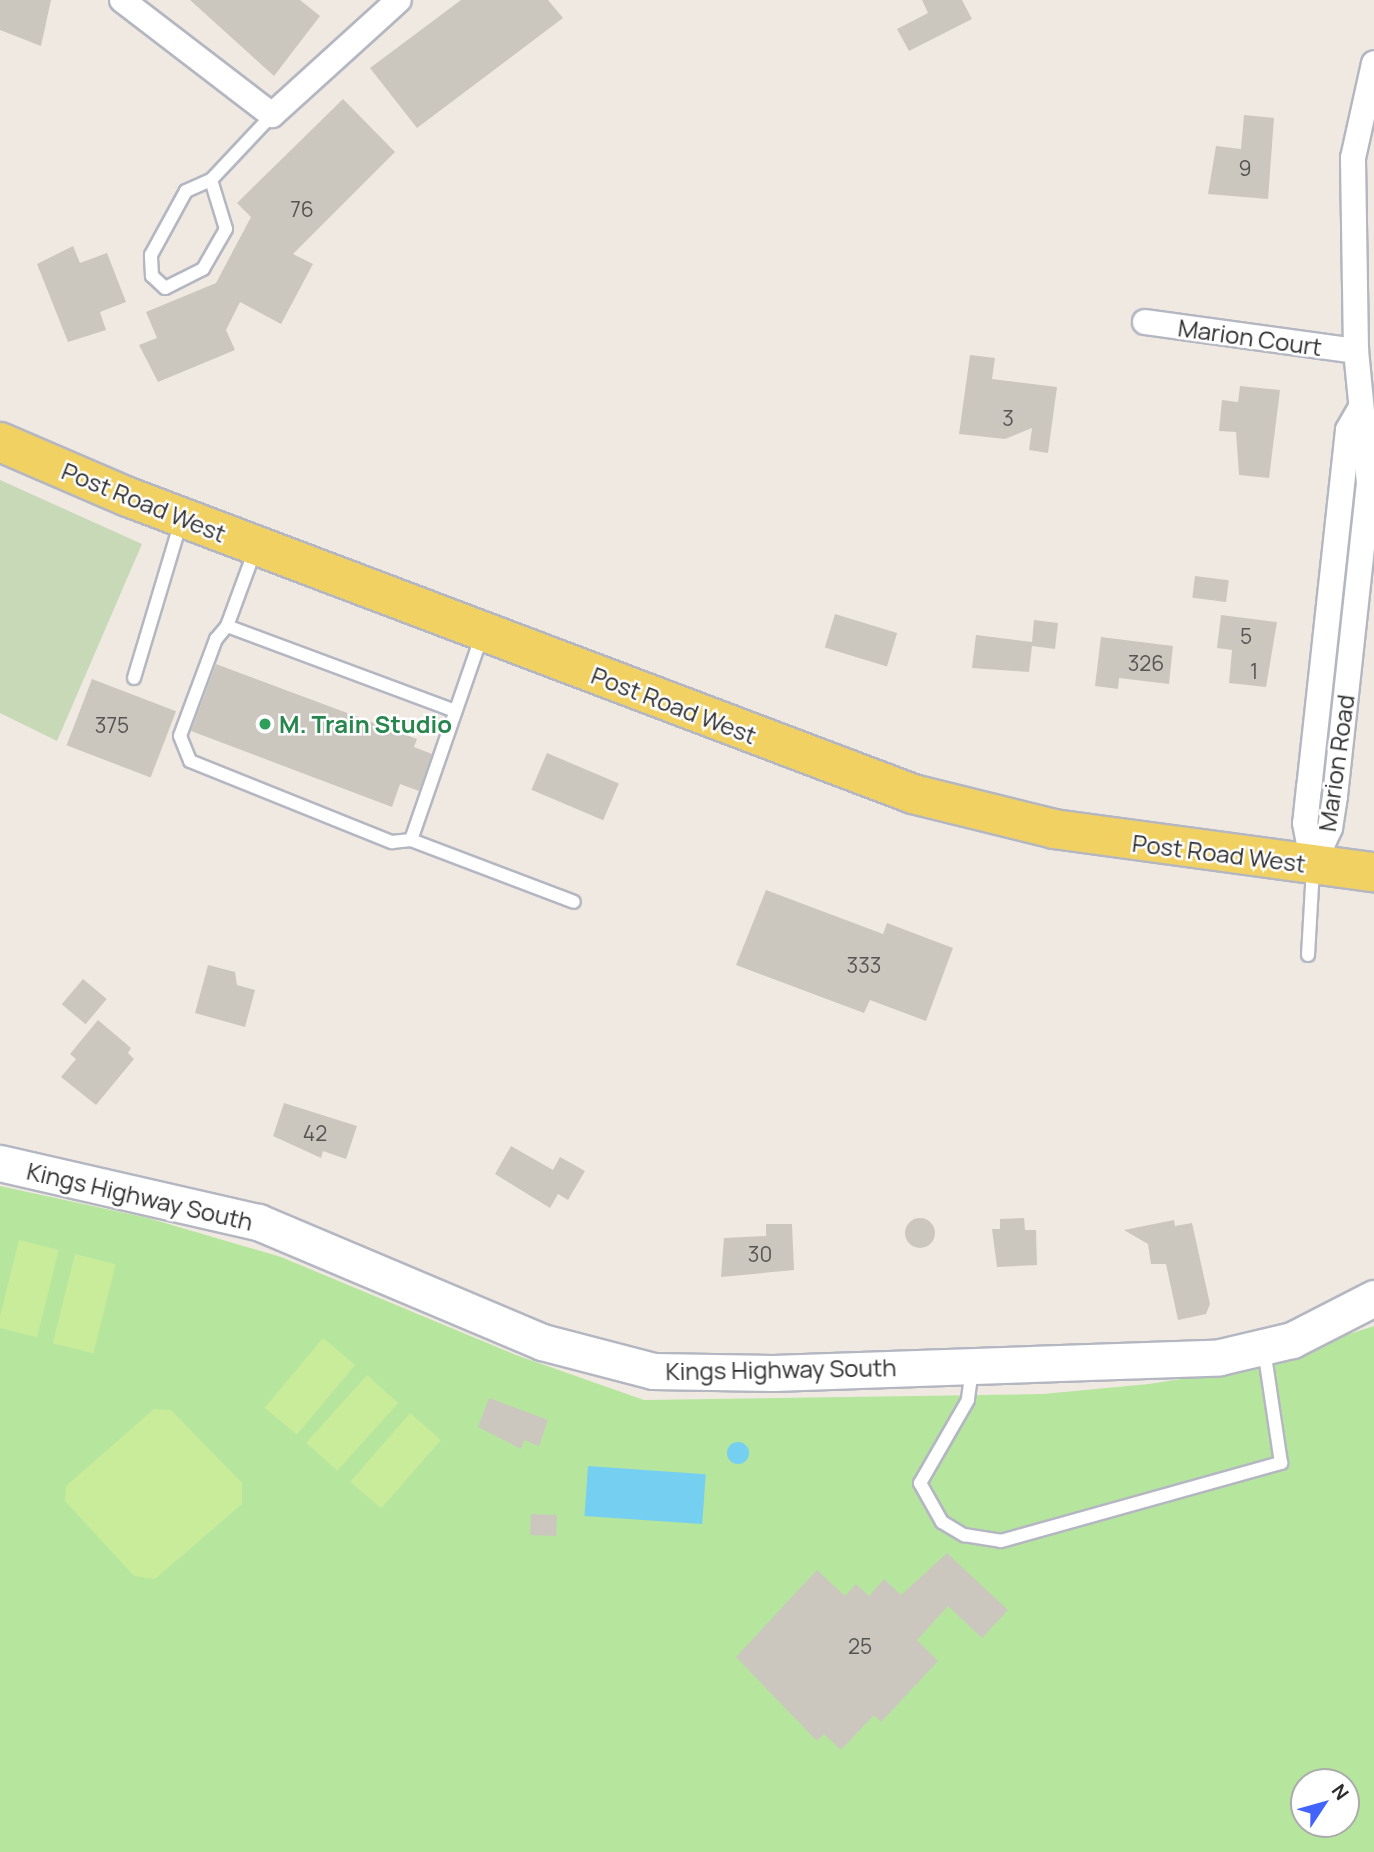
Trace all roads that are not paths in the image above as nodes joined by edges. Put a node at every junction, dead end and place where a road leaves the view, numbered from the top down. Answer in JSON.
{"nodes":[{"id":1,"x":122,"y":0,"type":"edge"},
{"id":2,"x":399,"y":0,"type":"edge"},
{"id":3,"x":1374,"y":62,"type":"edge"},
{"id":4,"x":272,"y":115,"type":"junction"},
{"id":5,"x":211,"y":180,"type":"junction"},
{"id":6,"x":1145,"y":322,"type":"dead end"},
{"id":7,"x":1356,"y":351,"type":"junction"},
{"id":8,"x":0,"y":442,"type":"edge"},
{"id":9,"x":182,"y":518,"type":"junction"},
{"id":10,"x":256,"y":546,"type":"junction"},
{"id":11,"x":227,"y":626,"type":"junction"},
{"id":12,"x":483,"y":632,"type":"junction"},
{"id":13,"x":134,"y":678,"type":"dead end"},
{"id":14,"x":453,"y":710,"type":"junction"},
{"id":15,"x":411,"y":840,"type":"junction"},
{"id":16,"x":1313,"y":865,"type":"junction"},
{"id":17,"x":1374,"y":872,"type":"edge"},
{"id":18,"x":574,"y":902,"type":"dead end"},
{"id":19,"x":1308,"y":955,"type":"dead end"},
{"id":20,"x":0,"y":1163,"type":"edge"},
{"id":21,"x":1374,"y":1298,"type":"edge"},
{"id":22,"x":1264,"y":1349,"type":"junction"},
{"id":23,"x":973,"y":1366,"type":"junction"}],
"edges":[{"from":1,"to":4,"type":"street"},
{"from":2,"to":4,"type":"street"},
{"from":3,"to":7,"type":"street","name":"Marion Road"},
{"from":4,"to":5,"type":"lane"},
{"from":5,"to":5,"type":"lane"},
{"from":6,"to":7,"type":"street","name":"Marion Court"},
{"from":7,"to":16,"type":"street","name":"Marion Road"},
{"from":8,"to":9,"type":"main road","name":"Post Road West"},
{"from":9,"to":10,"type":"main road","name":"Post Road West"},
{"from":9,"to":13,"type":"lane"},
{"from":10,"to":11,"type":"lane"},
{"from":10,"to":12,"type":"main road","name":"Post Road West"},
{"from":11,"to":14,"type":"lane"},
{"from":11,"to":15,"type":"lane"},
{"from":12,"to":14,"type":"lane"},
{"from":12,"to":16,"type":"main road","name":"Post Road West"},
{"from":14,"to":15,"type":"lane"},
{"from":15,"to":18,"type":"lane"},
{"from":16,"to":17,"type":"main road","name":"Post Road West"},
{"from":16,"to":19,"type":"lane"},
{"from":20,"to":23,"type":"street","name":"Kings Highway South"},
{"from":21,"to":22,"type":"street","name":"Kings Highway South"},
{"from":22,"to":23,"type":"street","name":"Kings Highway South"},
{"from":22,"to":23,"type":"lane"}]}
